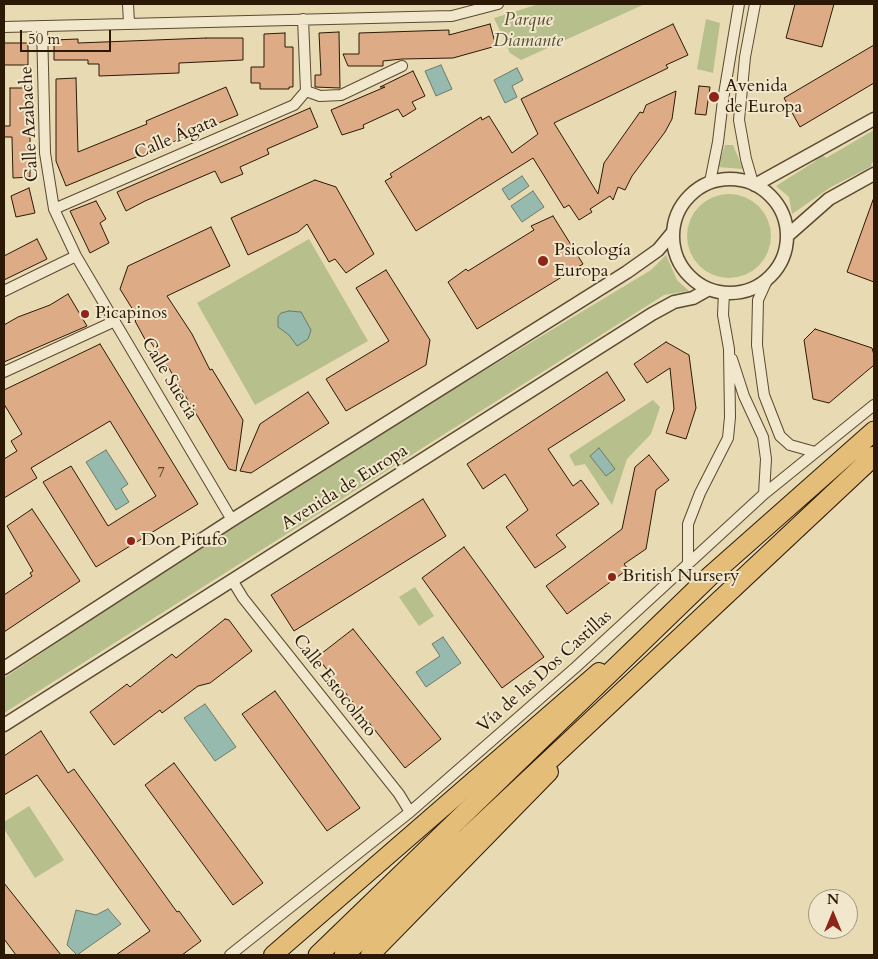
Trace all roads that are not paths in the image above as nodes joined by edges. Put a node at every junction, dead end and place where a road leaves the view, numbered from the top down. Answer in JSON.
{"nodes":[{"id":1,"x":128,"y":4,"type":"edge"},
{"id":2,"x":498,"y":4,"type":"edge"},
{"id":3,"x":739,"y":4,"type":"edge"},
{"id":4,"x":755,"y":4,"type":"edge"},
{"id":5,"x":303,"y":19,"type":"junction"},
{"id":6,"x":129,"y":23,"type":"junction"},
{"id":7,"x":42,"y":26,"type":"junction"},
{"id":8,"x":4,"y":27,"type":"edge"},
{"id":9,"x":402,"y":66,"type":"dead end"},
{"id":10,"x":306,"y":91,"type":"junction"},
{"id":11,"x":874,"y":119,"type":"edge"},
{"id":12,"x":874,"y":174,"type":"edge"},
{"id":13,"x":710,"y":182,"type":"junction"},
{"id":14,"x":754,"y":184,"type":"junction"},
{"id":15,"x":54,"y":209,"type":"junction"},
{"id":16,"x":673,"y":232,"type":"junction"},
{"id":17,"x":787,"y":236,"type":"junction"},
{"id":18,"x":76,"y":256,"type":"junction"},
{"id":19,"x":768,"y":278,"type":"junction"},
{"id":20,"x":709,"y":289,"type":"junction"},
{"id":21,"x":4,"y":291,"type":"edge"},
{"id":22,"x":724,"y":292,"type":"junction"},
{"id":23,"x":115,"y":321,"type":"junction"},
{"id":24,"x":729,"y":349,"type":"junction"},
{"id":25,"x":4,"y":372,"type":"edge"},
{"id":26,"x":874,"y":405,"type":"edge"},
{"id":27,"x":874,"y":431,"type":"edge"},
{"id":28,"x":816,"y":452,"type":"junction"},
{"id":29,"x":874,"y":456,"type":"edge"},
{"id":30,"x":764,"y":494,"type":"junction"},
{"id":31,"x":232,"y":520,"type":"junction"},
{"id":32,"x":688,"y":563,"type":"junction"},
{"id":33,"x":709,"y":577,"type":"junction"},
{"id":34,"x":232,"y":580,"type":"junction"},
{"id":35,"x":693,"y":624,"type":"junction"},
{"id":36,"x":4,"y":668,"type":"edge"},
{"id":37,"x":4,"y":725,"type":"edge"},
{"id":38,"x":410,"y":812,"type":"junction"},
{"id":39,"x":230,"y":955,"type":"edge"},
{"id":40,"x":273,"y":955,"type":"edge"},
{"id":41,"x":318,"y":955,"type":"edge"},
{"id":42,"x":344,"y":955,"type":"edge"},
{"id":43,"x":370,"y":955,"type":"edge"}],
"edges":[{"from":1,"to":6,"type":"street"},
{"from":2,"to":5,"type":"street"},
{"from":3,"to":13,"type":"street"},
{"from":4,"to":14,"type":"street"},
{"from":5,"to":6,"type":"street"},
{"from":5,"to":10,"type":"street"},
{"from":6,"to":7,"type":"street"},
{"from":7,"to":8,"type":"street"},
{"from":7,"to":15,"type":"street","name":"Calle Azabache"},
{"from":9,"to":10,"type":"street"},
{"from":10,"to":15,"type":"street","name":"Calle Ágata"},
{"from":11,"to":14,"type":"street"},
{"from":12,"to":17,"type":"street"},
{"from":13,"to":14,"type":"street"},
{"from":13,"to":16,"type":"street"},
{"from":14,"to":17,"type":"street"},
{"from":15,"to":18,"type":"street","name":"Calle Azabache"},
{"from":16,"to":20,"type":"street"},
{"from":16,"to":31,"type":"street","name":"Avenida de Europa"},
{"from":17,"to":19,"type":"street"},
{"from":18,"to":21,"type":"street"},
{"from":18,"to":23,"type":"street","name":"Calle Suecia"},
{"from":19,"to":22,"type":"street"},
{"from":19,"to":28,"type":"street"},
{"from":20,"to":22,"type":"street"},
{"from":20,"to":34,"type":"street","name":"Avenida de Europa"},
{"from":22,"to":24,"type":"street"},
{"from":23,"to":25,"type":"street"},
{"from":23,"to":31,"type":"street","name":"Calle Suecia"},
{"from":24,"to":30,"type":"street"},
{"from":24,"to":32,"type":"street"},
{"from":26,"to":28,"type":"street","name":"Vía de las Dos Castillas"},
{"from":27,"to":33,"type":"highway"},
{"from":28,"to":30,"type":"street","name":"Vía de las Dos Castillas"},
{"from":29,"to":35,"type":"highway"},
{"from":30,"to":32,"type":"street","name":"Vía de las Dos Castillas"},
{"from":31,"to":36,"type":"street","name":"Avenida de Europa"},
{"from":32,"to":38,"type":"street","name":"Vía de las Dos Castillas"},
{"from":33,"to":40,"type":"highway"},
{"from":33,"to":41,"type":"highway"},
{"from":34,"to":37,"type":"street","name":"Avenida de Europa"},
{"from":34,"to":38,"type":"street","name":"Calle Estocolmo"},
{"from":35,"to":42,"type":"highway"},
{"from":35,"to":43,"type":"highway"},
{"from":38,"to":39,"type":"street","name":"Vía de las Dos Castillas"}]}
